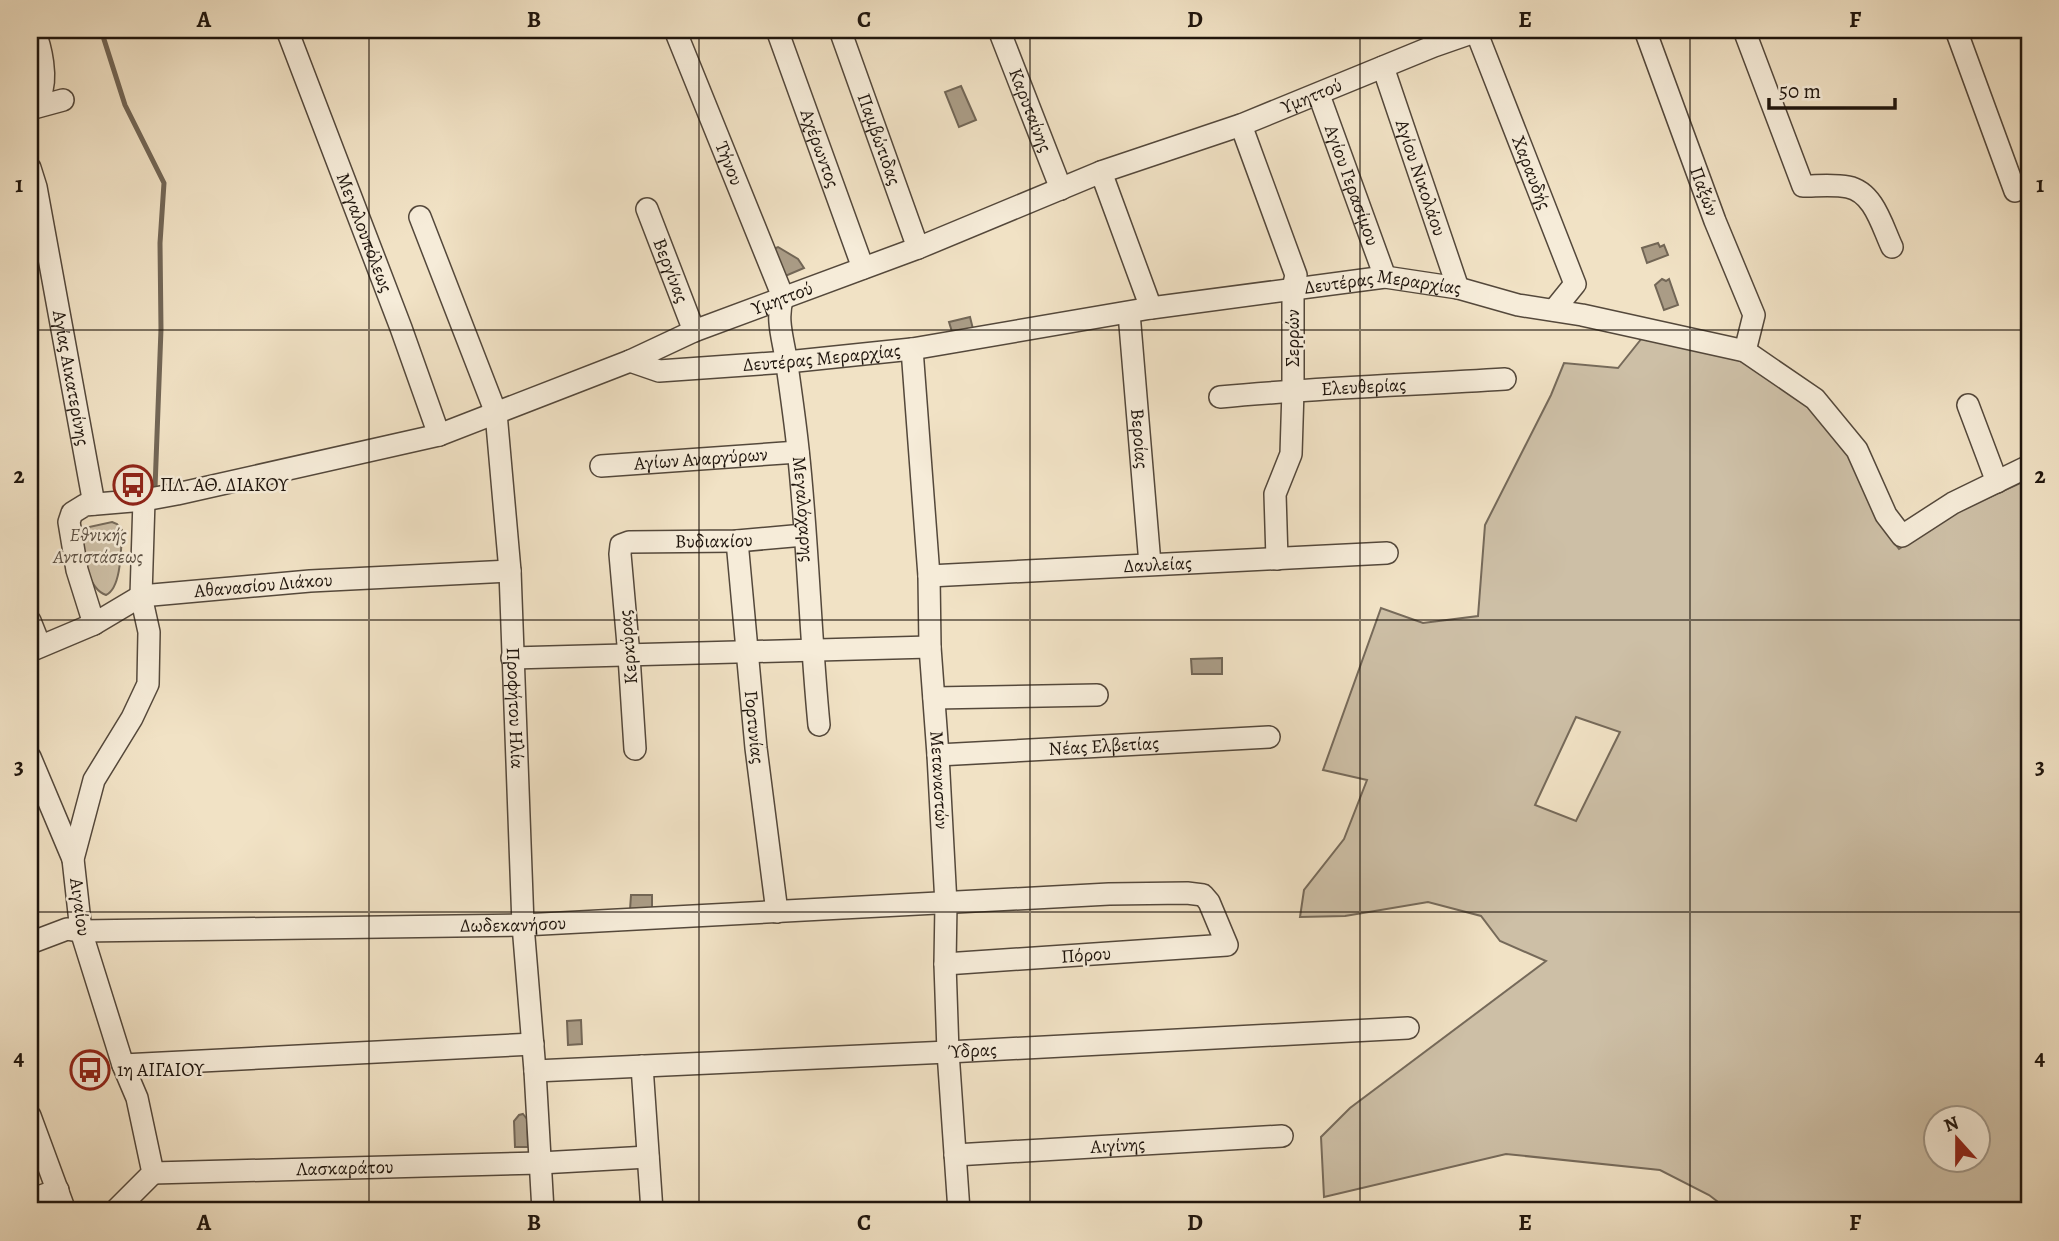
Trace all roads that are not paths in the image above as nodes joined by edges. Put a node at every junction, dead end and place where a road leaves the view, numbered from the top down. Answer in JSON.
{"nodes":[{"id":1,"x":34,"y":30,"type":"edge"},
{"id":2,"x":287,"y":30,"type":"edge"},
{"id":3,"x":675,"y":30,"type":"edge"},
{"id":4,"x":777,"y":30,"type":"edge"},
{"id":5,"x":839,"y":30,"type":"edge"},
{"id":6,"x":999,"y":30,"type":"edge"},
{"id":7,"x":1478,"y":30,"type":"edge"},
{"id":8,"x":1645,"y":30,"type":"edge"},
{"id":9,"x":1744,"y":30,"type":"edge"},
{"id":10,"x":1956,"y":30,"type":"edge"},
{"id":11,"x":1431,"y":38,"type":"edge"},
{"id":12,"x":1383,"y":67,"type":"junction"},
{"id":13,"x":1319,"y":95,"type":"junction"},
{"id":14,"x":63,"y":100,"type":"dead end"},
{"id":15,"x":30,"y":109,"type":"edge"},
{"id":16,"x":1241,"y":125,"type":"junction"},
{"id":17,"x":30,"y":168,"type":"edge"},
{"id":18,"x":1101,"y":172,"type":"junction"},
{"id":19,"x":1061,"y":189,"type":"junction"},
{"id":20,"x":2015,"y":191,"type":"dead end"},
{"id":21,"x":647,"y":209,"type":"dead end"},
{"id":22,"x":420,"y":217,"type":"dead end"},
{"id":23,"x":1892,"y":247,"type":"dead end"},
{"id":24,"x":918,"y":248,"type":"junction"},
{"id":25,"x":863,"y":268,"type":"junction"},
{"id":26,"x":1385,"y":277,"type":"junction"},
{"id":27,"x":1293,"y":288,"type":"junction"},
{"id":28,"x":1458,"y":289,"type":"junction"},
{"id":29,"x":783,"y":297,"type":"junction"},
{"id":30,"x":1151,"y":309,"type":"junction"},
{"id":31,"x":1554,"y":310,"type":"junction"},
{"id":32,"x":1129,"y":313,"type":"junction"},
{"id":33,"x":694,"y":331,"type":"junction"},
{"id":34,"x":912,"y":349,"type":"junction"},
{"id":35,"x":1745,"y":351,"type":"junction"},
{"id":36,"x":630,"y":361,"type":"junction"},
{"id":37,"x":787,"y":362,"type":"junction"},
{"id":38,"x":1505,"y":379,"type":"dead end"},
{"id":39,"x":1293,"y":390,"type":"junction"},
{"id":40,"x":1220,"y":397,"type":"dead end"},
{"id":41,"x":1968,"y":405,"type":"dead end"},
{"id":42,"x":496,"y":413,"type":"junction"},
{"id":43,"x":439,"y":435,"type":"junction"},
{"id":44,"x":798,"y":452,"type":"junction"},
{"id":45,"x":601,"y":466,"type":"dead end"},
{"id":46,"x":2029,"y":467,"type":"edge"},
{"id":47,"x":1997,"y":482,"type":"junction"},
{"id":48,"x":144,"y":500,"type":"junction"},
{"id":49,"x":94,"y":503,"type":"junction"},
{"id":50,"x":804,"y":535,"type":"junction"},
{"id":51,"x":737,"y":541,"type":"junction"},
{"id":52,"x":621,"y":545,"type":"joint"},
{"id":53,"x":1387,"y":553,"type":"dead end"},
{"id":54,"x":1277,"y":559,"type":"junction"},
{"id":55,"x":1150,"y":564,"type":"junction"},
{"id":56,"x":510,"y":571,"type":"junction"},
{"id":57,"x":929,"y":576,"type":"junction"},
{"id":58,"x":141,"y":596,"type":"junction"},
{"id":59,"x":30,"y":621,"type":"edge"},
{"id":60,"x":94,"y":624,"type":"junction"},
{"id":61,"x":930,"y":647,"type":"junction"},
{"id":62,"x":35,"y":648,"type":"edge"},
{"id":63,"x":812,"y":651,"type":"junction"},
{"id":64,"x":746,"y":653,"type":"junction"},
{"id":65,"x":629,"y":656,"type":"junction"},
{"id":66,"x":512,"y":658,"type":"junction"},
{"id":67,"x":1097,"y":695,"type":"dead end"},
{"id":68,"x":934,"y":698,"type":"junction"},
{"id":69,"x":819,"y":725,"type":"dead end"},
{"id":70,"x":1269,"y":737,"type":"dead end"},
{"id":71,"x":635,"y":749,"type":"dead end"},
{"id":72,"x":938,"y":755,"type":"junction"},
{"id":73,"x":30,"y":757,"type":"edge"},
{"id":74,"x":73,"y":859,"type":"junction"},
{"id":75,"x":946,"y":904,"type":"junction"},
{"id":76,"x":777,"y":912,"type":"junction"},
{"id":77,"x":523,"y":925,"type":"junction"},
{"id":78,"x":81,"y":932,"type":"junction"},
{"id":79,"x":30,"y":943,"type":"edge"},
{"id":80,"x":1227,"y":945,"type":"joint"},
{"id":81,"x":945,"y":964,"type":"junction"},
{"id":82,"x":1408,"y":1028,"type":"dead end"},
{"id":83,"x":533,"y":1044,"type":"junction"},
{"id":84,"x":948,"y":1052,"type":"junction"},
{"id":85,"x":123,"y":1065,"type":"junction"},
{"id":86,"x":642,"y":1066,"type":"junction"},
{"id":87,"x":536,"y":1071,"type":"junction"},
{"id":88,"x":30,"y":1116,"type":"edge"},
{"id":89,"x":1282,"y":1136,"type":"dead end"},
{"id":90,"x":955,"y":1155,"type":"junction"},
{"id":91,"x":648,"y":1157,"type":"junction"},
{"id":92,"x":540,"y":1163,"type":"junction"},
{"id":93,"x":153,"y":1173,"type":"junction"},
{"id":94,"x":58,"y":1190,"type":"junction"},
{"id":95,"x":30,"y":1200,"type":"edge"},
{"id":96,"x":65,"y":1211,"type":"edge"},
{"id":97,"x":115,"y":1211,"type":"edge"},
{"id":98,"x":543,"y":1211,"type":"edge"},
{"id":99,"x":652,"y":1211,"type":"edge"},
{"id":100,"x":959,"y":1211,"type":"edge"}],
"edges":[{"from":1,"to":15,"type":"street"},
{"from":2,"to":43,"type":"street","name":"Μεγαλουπόλεως"},
{"from":3,"to":29,"type":"street","name":"Τήνου"},
{"from":4,"to":25,"type":"street","name":"Αχέρωντος"},
{"from":5,"to":24,"type":"street","name":"Παμβώτιδας"},
{"from":6,"to":19,"type":"street","name":"Καρυταίνης"},
{"from":7,"to":11,"type":"street","name":"Υμηττού"},
{"from":7,"to":31,"type":"street","name":"Χαραυδής"},
{"from":8,"to":35,"type":"street","name":"Παξών"},
{"from":9,"to":23,"type":"street"},
{"from":10,"to":20,"type":"street"},
{"from":11,"to":12,"type":"street","name":"Υμηττού"},
{"from":12,"to":13,"type":"street","name":"Υμηττού"},
{"from":12,"to":28,"type":"street","name":"Αγίου Νικολάου"},
{"from":13,"to":16,"type":"street","name":"Υμηττού"},
{"from":13,"to":26,"type":"street","name":"Αγίου Γερασίμου"},
{"from":14,"to":15,"type":"street"},
{"from":16,"to":18,"type":"street","name":"Υμηττού"},
{"from":16,"to":27,"type":"street","name":"Σερρών"},
{"from":17,"to":49,"type":"street","name":"Αγίας Αικατερίνης"},
{"from":18,"to":19,"type":"street","name":"Υμηττού"},
{"from":18,"to":30,"type":"street"},
{"from":19,"to":24,"type":"street","name":"Υμηττού"},
{"from":21,"to":33,"type":"street","name":"Βεργίνας"},
{"from":22,"to":42,"type":"street","name":"Προφήτου Ηλία"},
{"from":24,"to":25,"type":"street","name":"Υμηττού"},
{"from":25,"to":29,"type":"street","name":"Υμηττού"},
{"from":26,"to":27,"type":"street","name":"Δευτέρας Μεραρχίας"},
{"from":26,"to":28,"type":"street","name":"Δευτέρας Μεραρχίας"},
{"from":27,"to":30,"type":"street","name":"Δευτέρας Μεραρχίας"},
{"from":27,"to":39,"type":"street","name":"Σερρών"},
{"from":28,"to":31,"type":"street","name":"Δευτέρας Μεραρχίας"},
{"from":29,"to":33,"type":"street","name":"Υμηττού"},
{"from":29,"to":37,"type":"street","name":"Μεγαλόχαρης"},
{"from":30,"to":32,"type":"street","name":"Δευτέρας Μεραρχίας"},
{"from":31,"to":35,"type":"street","name":"Δευτέρας Μεραρχίας"},
{"from":32,"to":34,"type":"street","name":"Δευτέρας Μεραρχίας"},
{"from":32,"to":55,"type":"street","name":"Βεροίας"},
{"from":33,"to":36,"type":"street","name":"Υμηττού"},
{"from":34,"to":37,"type":"street","name":"Δευτέρας Μεραρχίας"},
{"from":34,"to":57,"type":"street","name":"Μεταναστών"},
{"from":35,"to":47,"type":"street","name":"Δευτέρας Μεραρχίας"},
{"from":36,"to":37,"type":"street","name":"Δευτέρας Μεραρχίας"},
{"from":36,"to":42,"type":"street","name":"Υμηττού"},
{"from":37,"to":44,"type":"street","name":"Μεγαλόχαρης"},
{"from":38,"to":39,"type":"street","name":"Ελευθερίας"},
{"from":39,"to":40,"type":"street","name":"Ελευθερίας"},
{"from":39,"to":54,"type":"street","name":"Σερρών"},
{"from":41,"to":47,"type":"street"},
{"from":42,"to":43,"type":"street","name":"Υμηττού"},
{"from":42,"to":56,"type":"street","name":"Προφήτου Ηλία"},
{"from":43,"to":48,"type":"street","name":"Υμηττού"},
{"from":44,"to":45,"type":"street","name":"Αγίων Αναργύρων"},
{"from":44,"to":50,"type":"street","name":"Μεγαλόχαρης"},
{"from":46,"to":47,"type":"street","name":"Δευτέρας Μεραρχίας"},
{"from":48,"to":49,"type":"street","name":"Υμηττού"},
{"from":48,"to":58,"type":"street","name":"Αιγαίου"},
{"from":49,"to":60,"type":"street","name":"Υμηττού"},
{"from":50,"to":51,"type":"street","name":"Βυδιακίου"},
{"from":50,"to":63,"type":"street","name":"Μεγαλόχαρης"},
{"from":51,"to":52,"type":"street","name":"Βυδιακίου"},
{"from":51,"to":64,"type":"street","name":"Γορτυνίας"},
{"from":52,"to":65,"type":"street","name":"Κερκύρας"},
{"from":53,"to":54,"type":"street","name":"Δαυλείας"},
{"from":54,"to":55,"type":"street","name":"Δαυλείας"},
{"from":55,"to":57,"type":"street","name":"Δαυλείας"},
{"from":56,"to":58,"type":"street","name":"Αθανασίου Διάκου"},
{"from":56,"to":66,"type":"street","name":"Προφήτου Ηλία"},
{"from":57,"to":61,"type":"street","name":"Μεταναστών"},
{"from":58,"to":60,"type":"street","name":"Αθανασίου Διάκου"},
{"from":58,"to":74,"type":"street","name":"Αιγαίου"},
{"from":59,"to":62,"type":"street"},
{"from":60,"to":62,"type":"street","name":"Αθανασίου Διάκου"},
{"from":61,"to":63,"type":"street"},
{"from":61,"to":68,"type":"street","name":"Μεταναστών"},
{"from":63,"to":64,"type":"street"},
{"from":63,"to":69,"type":"street","name":"Μεγαλόχαρης"},
{"from":64,"to":65,"type":"street"},
{"from":64,"to":76,"type":"street","name":"Γορτυνίας"},
{"from":65,"to":66,"type":"street"},
{"from":65,"to":71,"type":"street","name":"Κερκύρας"},
{"from":66,"to":77,"type":"street","name":"Προφήτου Ηλία"},
{"from":67,"to":68,"type":"street"},
{"from":68,"to":72,"type":"street","name":"Μεταναστών"},
{"from":70,"to":72,"type":"street","name":"Νέας Ελβετίας"},
{"from":72,"to":75,"type":"street","name":"Μεταναστών"},
{"from":73,"to":74,"type":"street"},
{"from":74,"to":78,"type":"street","name":"Αιγαίου"},
{"from":75,"to":76,"type":"street","name":"Δωδεκανήσου"},
{"from":75,"to":80,"type":"street","name":"Δωδεκανήσου"},
{"from":75,"to":81,"type":"street","name":"Μεταναστών"},
{"from":76,"to":77,"type":"street","name":"Δωδεκανήσου"},
{"from":77,"to":78,"type":"street","name":"Δωδεκανήσου"},
{"from":77,"to":83,"type":"street","name":"Προφήτου Ηλία"},
{"from":78,"to":79,"type":"street","name":"Δωδεκανήσου"},
{"from":78,"to":85,"type":"street","name":"Αιγαίου"},
{"from":80,"to":81,"type":"street","name":"Πόρου"},
{"from":81,"to":84,"type":"street","name":"Μεταναστών"},
{"from":82,"to":84,"type":"street","name":"Ύδρας"},
{"from":83,"to":85,"type":"street"},
{"from":83,"to":87,"type":"street","name":"Προφήτου Ηλία"},
{"from":84,"to":86,"type":"street","name":"Ύδρας"},
{"from":84,"to":90,"type":"street","name":"Μεταναστών"},
{"from":85,"to":93,"type":"street","name":"Αιγαίου"},
{"from":86,"to":87,"type":"street","name":"Ύδρας"},
{"from":86,"to":91,"type":"street"},
{"from":87,"to":92,"type":"street","name":"Προφήτου Ηλία"},
{"from":88,"to":94,"type":"street"},
{"from":89,"to":90,"type":"street","name":"Αιγίνης"},
{"from":90,"to":100,"type":"street","name":"Μεταναστών"},
{"from":91,"to":92,"type":"street","name":"Λασκαράτου"},
{"from":91,"to":99,"type":"street"},
{"from":92,"to":93,"type":"street","name":"Λασκαράτου"},
{"from":92,"to":98,"type":"street","name":"Προφήτου Ηλία"},
{"from":93,"to":97,"type":"street"},
{"from":94,"to":95,"type":"street"},
{"from":94,"to":96,"type":"street"}]}
